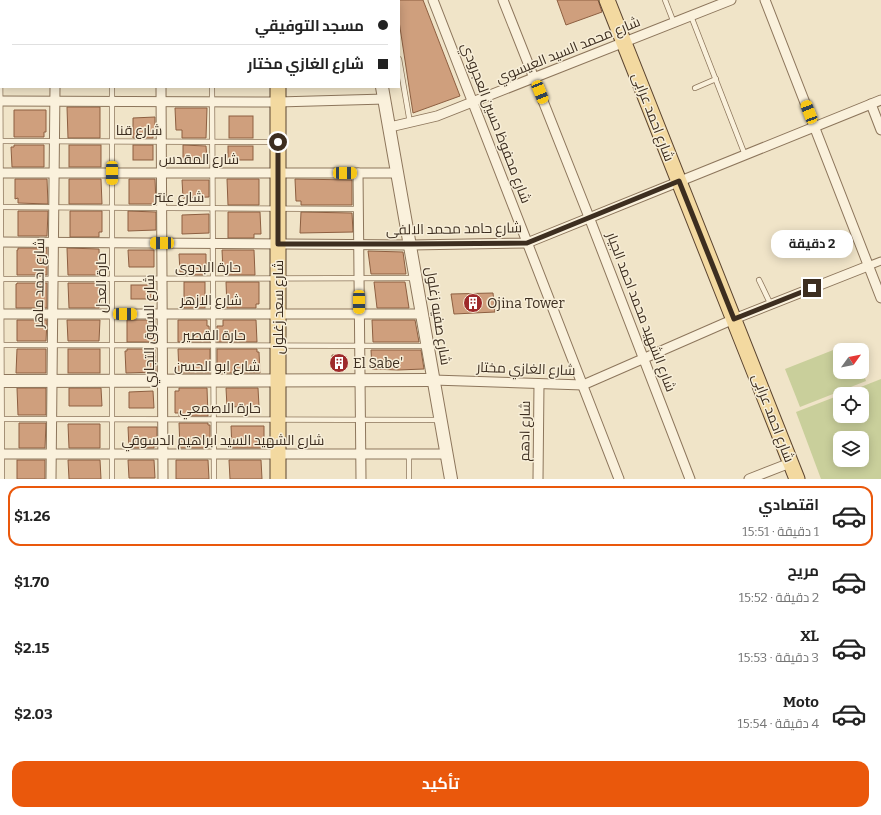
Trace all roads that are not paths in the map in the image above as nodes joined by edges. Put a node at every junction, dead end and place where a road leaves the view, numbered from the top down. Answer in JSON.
{"nodes":[{"id":1,"x":433,"y":0,"type":"edge"},
{"id":2,"x":503,"y":0,"type":"edge"},
{"id":3,"x":608,"y":0,"type":"edge"},
{"id":4,"x":665,"y":0,"type":"edge"},
{"id":5,"x":732,"y":0,"type":"edge"},
{"id":6,"x":765,"y":0,"type":"edge"},
{"id":7,"x":691,"y":16,"type":"junction"},
{"id":8,"x":674,"y":23,"type":"junction"},
{"id":9,"x":0,"y":31,"type":"edge"},
{"id":10,"x":624,"y":43,"type":"junction"},
{"id":11,"x":400,"y":65,"type":"edge"},
{"id":12,"x":0,"y":67,"type":"edge"},
{"id":13,"x":534,"y":78,"type":"junction"},
{"id":14,"x":716,"y":79,"type":"junction"},
{"id":15,"x":55,"y":88,"type":"edge"},
{"id":16,"x":112,"y":88,"type":"edge"},
{"id":17,"x":162,"y":88,"type":"edge"},
{"id":18,"x":212,"y":88,"type":"edge"},
{"id":19,"x":382,"y":88,"type":"edge"},
{"id":20,"x":695,"y":88,"type":"dead end"},
{"id":21,"x":278,"y":94,"type":"edge"},
{"id":22,"x":384,"y":99,"type":"junction"},
{"id":23,"x":881,"y":100,"type":"edge"},
{"id":24,"x":0,"y":101,"type":"edge"},
{"id":25,"x":55,"y":101,"type":"junction"},
{"id":26,"x":112,"y":101,"type":"junction"},
{"id":27,"x":162,"y":102,"type":"junction"},
{"id":28,"x":212,"y":102,"type":"junction"},
{"id":29,"x":473,"y":103,"type":"junction"},
{"id":30,"x":871,"y":104,"type":"junction"},
{"id":31,"x":410,"y":123,"type":"junction"},
{"id":32,"x":390,"y":127,"type":"junction"},
{"id":33,"x":814,"y":127,"type":"junction"},
{"id":34,"x":881,"y":130,"type":"edge"},
{"id":35,"x":0,"y":141,"type":"edge"},
{"id":36,"x":55,"y":141,"type":"junction"},
{"id":37,"x":112,"y":141,"type":"junction"},
{"id":38,"x":162,"y":141,"type":"junction"},
{"id":39,"x":212,"y":142,"type":"junction"},
{"id":40,"x":278,"y":142,"type":"junction"},
{"id":41,"x":745,"y":155,"type":"junction"},
{"id":42,"x":0,"y":173,"type":"edge"},
{"id":43,"x":54,"y":173,"type":"junction"},
{"id":44,"x":112,"y":173,"type":"junction"},
{"id":45,"x":162,"y":173,"type":"junction"},
{"id":46,"x":212,"y":173,"type":"junction"},
{"id":47,"x":278,"y":173,"type":"junction"},
{"id":48,"x":358,"y":173,"type":"junction"},
{"id":49,"x":398,"y":173,"type":"junction"},
{"id":50,"x":679,"y":181,"type":"junction"},
{"id":51,"x":1,"y":207,"type":"edge"},
{"id":52,"x":54,"y":208,"type":"junction"},
{"id":53,"x":112,"y":208,"type":"junction"},
{"id":54,"x":162,"y":208,"type":"junction"},
{"id":55,"x":212,"y":208,"type":"junction"},
{"id":56,"x":278,"y":209,"type":"junction"},
{"id":57,"x":359,"y":209,"type":"junction"},
{"id":58,"x":589,"y":217,"type":"junction"},
{"id":59,"x":1,"y":242,"type":"edge"},
{"id":60,"x":54,"y":242,"type":"junction"},
{"id":61,"x":112,"y":242,"type":"junction"},
{"id":62,"x":162,"y":243,"type":"junction"},
{"id":63,"x":213,"y":243,"type":"junction"},
{"id":64,"x":527,"y":243,"type":"junction"},
{"id":65,"x":278,"y":244,"type":"junction"},
{"id":66,"x":359,"y":244,"type":"junction"},
{"id":67,"x":411,"y":244,"type":"junction"},
{"id":68,"x":881,"y":261,"type":"edge"},
{"id":69,"x":868,"y":266,"type":"junction"},
{"id":70,"x":53,"y":278,"type":"junction"},
{"id":71,"x":112,"y":278,"type":"junction"},
{"id":72,"x":162,"y":278,"type":"junction"},
{"id":73,"x":213,"y":278,"type":"junction"},
{"id":74,"x":278,"y":278,"type":"junction"},
{"id":75,"x":359,"y":278,"type":"junction"},
{"id":76,"x":416,"y":278,"type":"junction"},
{"id":77,"x":1,"y":279,"type":"edge"},
{"id":78,"x":759,"y":280,"type":"dead end"},
{"id":79,"x":881,"y":298,"type":"edge"},
{"id":80,"x":771,"y":305,"type":"junction"},
{"id":81,"x":1,"y":314,"type":"edge"},
{"id":82,"x":53,"y":314,"type":"junction"},
{"id":83,"x":112,"y":314,"type":"junction"},
{"id":84,"x":163,"y":314,"type":"junction"},
{"id":85,"x":213,"y":314,"type":"junction"},
{"id":86,"x":278,"y":314,"type":"junction"},
{"id":87,"x":360,"y":314,"type":"junction"},
{"id":88,"x":422,"y":314,"type":"junction"},
{"id":89,"x":734,"y":319,"type":"junction"},
{"id":90,"x":1,"y":345,"type":"edge"},
{"id":91,"x":52,"y":346,"type":"junction"},
{"id":92,"x":112,"y":346,"type":"junction"},
{"id":93,"x":163,"y":346,"type":"junction"},
{"id":94,"x":213,"y":346,"type":"junction"},
{"id":95,"x":278,"y":346,"type":"junction"},
{"id":96,"x":360,"y":346,"type":"junction"},
{"id":97,"x":428,"y":346,"type":"junction"},
{"id":98,"x":644,"y":359,"type":"junction"},
{"id":99,"x":278,"y":380,"type":"junction"},
{"id":100,"x":360,"y":380,"type":"junction"},
{"id":101,"x":433,"y":380,"type":"junction"},
{"id":102,"x":1,"y":381,"type":"edge"},
{"id":103,"x":52,"y":381,"type":"junction"},
{"id":104,"x":112,"y":381,"type":"junction"},
{"id":105,"x":163,"y":381,"type":"junction"},
{"id":106,"x":213,"y":381,"type":"junction"},
{"id":107,"x":540,"y":384,"type":"junction"},
{"id":108,"x":582,"y":385,"type":"junction"},
{"id":109,"x":1,"y":419,"type":"edge"},
{"id":110,"x":52,"y":419,"type":"junction"},
{"id":111,"x":112,"y":419,"type":"junction"},
{"id":112,"x":163,"y":419,"type":"junction"},
{"id":113,"x":214,"y":419,"type":"junction"},
{"id":114,"x":278,"y":420,"type":"junction"},
{"id":115,"x":360,"y":420,"type":"junction"},
{"id":116,"x":440,"y":420,"type":"junction"},
{"id":117,"x":1,"y":454,"type":"edge"},
{"id":118,"x":51,"y":454,"type":"junction"},
{"id":119,"x":112,"y":454,"type":"junction"},
{"id":120,"x":163,"y":454,"type":"junction"},
{"id":121,"x":214,"y":454,"type":"junction"},
{"id":122,"x":278,"y":454,"type":"junction"},
{"id":123,"x":360,"y":454,"type":"junction"},
{"id":124,"x":409,"y":454,"type":"junction"},
{"id":125,"x":447,"y":454,"type":"junction"},
{"id":126,"x":790,"y":464,"type":"junction"},
{"id":127,"x":2,"y":479,"type":"edge"},
{"id":128,"x":51,"y":479,"type":"edge"},
{"id":129,"x":112,"y":479,"type":"edge"},
{"id":130,"x":164,"y":479,"type":"edge"},
{"id":131,"x":214,"y":479,"type":"edge"},
{"id":132,"x":278,"y":479,"type":"edge"},
{"id":133,"x":361,"y":479,"type":"edge"},
{"id":134,"x":409,"y":479,"type":"edge"},
{"id":135,"x":451,"y":479,"type":"edge"},
{"id":136,"x":538,"y":479,"type":"edge"},
{"id":137,"x":619,"y":479,"type":"edge"},
{"id":138,"x":690,"y":479,"type":"edge"},
{"id":139,"x":749,"y":479,"type":"edge"},
{"id":140,"x":797,"y":479,"type":"edge"}],
"edges":[{"from":1,"to":29,"type":"street","name":"شارع محفوظ حسين العجرودي"},
{"from":2,"to":13,"type":"street","name":"شارع الشهيد محمد احمد الجيار"},
{"from":3,"to":10,"type":"main road","name":"شارع احمد عرابى"},
{"from":4,"to":8,"type":"lane"},
{"from":5,"to":7,"type":"street","name":"شارع محمد السيد العيسوي"},
{"from":6,"to":33,"type":"street"},
{"from":7,"to":8,"type":"street","name":"شارع محمد السيد العيسوي"},
{"from":7,"to":14,"type":"lane"},
{"from":8,"to":10,"type":"street","name":"شارع محمد السيد العيسوي"},
{"from":9,"to":12,"type":"lane"},
{"from":10,"to":13,"type":"street","name":"شارع محمد السيد العيسوي"},
{"from":10,"to":50,"type":"main road","name":"شارع احمد عرابى"},
{"from":11,"to":31,"type":"lane"},
{"from":12,"to":24,"type":"lane"},
{"from":13,"to":29,"type":"street","name":"شارع محمد السيد العيسوي"},
{"from":13,"to":58,"type":"street","name":"شارع الشهيد محمد احمد الجيار"},
{"from":14,"to":20,"type":"lane"},
{"from":14,"to":41,"type":"lane"},
{"from":15,"to":25,"type":"street","name":"شارع احمد ماهر"},
{"from":16,"to":26,"type":"lane","name":"حارة العدل"},
{"from":17,"to":27,"type":"street","name":"شارع السوق التجاري"},
{"from":18,"to":28,"type":"lane"},
{"from":19,"to":22,"type":"street","name":"شارع صفيه زغلول"},
{"from":21,"to":22,"type":"street"},
{"from":21,"to":28,"type":"street"},
{"from":21,"to":40,"type":"main road","name":"شارع سعد زغلول"},
{"from":22,"to":32,"type":"street","name":"شارع صفيه زغلول"},
{"from":23,"to":30,"type":"street","name":"شارع حامد محمد الالفى"},
{"from":24,"to":25,"type":"street"},
{"from":24,"to":35,"type":"lane"},
{"from":25,"to":26,"type":"street"},
{"from":25,"to":36,"type":"street","name":"شارع احمد ماهر"},
{"from":26,"to":27,"type":"street"},
{"from":26,"to":37,"type":"lane","name":"حارة العدل"},
{"from":27,"to":28,"type":"street"},
{"from":27,"to":38,"type":"street","name":"شارع السوق التجاري"},
{"from":28,"to":39,"type":"lane"},
{"from":29,"to":31,"type":"street","name":"شارع محمد السيد العيسوي"},
{"from":29,"to":64,"type":"street","name":"شارع محفوظ حسين العجرودي"},
{"from":30,"to":33,"type":"street","name":"شارع حامد محمد الالفى"},
{"from":30,"to":34,"type":"street"},
{"from":31,"to":32,"type":"street","name":"شارع محمد السيد العيسوي"},
{"from":32,"to":49,"type":"street","name":"شارع صفيه زغلول"},
{"from":33,"to":41,"type":"street","name":"شارع حامد محمد الالفى"},
{"from":33,"to":69,"type":"street"},
{"from":35,"to":36,"type":"lane","name":"شارع قنا"},
{"from":35,"to":42,"type":"lane"},
{"from":36,"to":37,"type":"lane","name":"شارع قنا"},
{"from":36,"to":43,"type":"street","name":"شارع احمد ماهر"},
{"from":37,"to":38,"type":"lane","name":"شارع قنا"},
{"from":37,"to":44,"type":"lane","name":"حارة العدل"},
{"from":38,"to":39,"type":"lane","name":"شارع قنا"},
{"from":38,"to":45,"type":"street","name":"شارع السوق التجاري"},
{"from":39,"to":40,"type":"lane","name":"شارع قنا"},
{"from":39,"to":46,"type":"lane"},
{"from":40,"to":47,"type":"main road","name":"شارع سعد زغلول"},
{"from":41,"to":50,"type":"street","name":"شارع حامد محمد الالفى"},
{"from":42,"to":43,"type":"street","name":"شارع المقدس"},
{"from":42,"to":51,"type":"lane"},
{"from":43,"to":44,"type":"street","name":"شارع المقدس"},
{"from":43,"to":52,"type":"street","name":"شارع احمد ماهر"},
{"from":44,"to":45,"type":"street","name":"شارع المقدس"},
{"from":44,"to":53,"type":"lane","name":"حارة العدل"},
{"from":45,"to":46,"type":"street","name":"شارع المقدس"},
{"from":45,"to":54,"type":"street","name":"شارع السوق التجاري"},
{"from":46,"to":47,"type":"street","name":"شارع المقدس"},
{"from":46,"to":55,"type":"lane"},
{"from":47,"to":48,"type":"street","name":"شارع المقدس"},
{"from":47,"to":56,"type":"main road","name":"شارع سعد زغلول"},
{"from":48,"to":49,"type":"street","name":"شارع المقدس"},
{"from":48,"to":57,"type":"street"},
{"from":49,"to":67,"type":"street","name":"شارع صفيه زغلول"},
{"from":50,"to":58,"type":"street","name":"شارع حامد محمد الالفى"},
{"from":50,"to":89,"type":"main road","name":"شارع احمد عرابى"},
{"from":51,"to":52,"type":"lane","name":"شارع عنتر"},
{"from":51,"to":59,"type":"lane"},
{"from":52,"to":53,"type":"lane","name":"شارع عنتر"},
{"from":52,"to":60,"type":"street","name":"شارع احمد ماهر"},
{"from":53,"to":54,"type":"lane","name":"شارع عنتر"},
{"from":53,"to":61,"type":"lane","name":"حارة العدل"},
{"from":54,"to":55,"type":"lane","name":"شارع عنتر"},
{"from":54,"to":62,"type":"street","name":"شارع السوق التجاري"},
{"from":55,"to":56,"type":"lane","name":"شارع عنتر"},
{"from":55,"to":63,"type":"lane"},
{"from":56,"to":57,"type":"lane","name":"شارع عنتر"},
{"from":56,"to":65,"type":"main road","name":"شارع سعد زغلول"},
{"from":57,"to":66,"type":"street"},
{"from":58,"to":64,"type":"street","name":"شارع حامد محمد الالفى"},
{"from":58,"to":98,"type":"street","name":"شارع الشهيد محمد احمد الجيار"},
{"from":59,"to":60,"type":"street","name":"شارع حامد محمد الالفى"},
{"from":59,"to":77,"type":"lane"},
{"from":60,"to":61,"type":"street","name":"شارع حامد محمد الالفى"},
{"from":60,"to":70,"type":"street","name":"شارع احمد ماهر"},
{"from":61,"to":62,"type":"street","name":"شارع حامد محمد الالفى"},
{"from":61,"to":71,"type":"lane","name":"حارة العدل"},
{"from":62,"to":63,"type":"street","name":"شارع حامد محمد الالفى"},
{"from":62,"to":72,"type":"street","name":"شارع السوق التجاري"},
{"from":63,"to":65,"type":"street","name":"شارع حامد محمد الالفى"},
{"from":63,"to":73,"type":"lane"},
{"from":64,"to":67,"type":"street","name":"شارع حامد محمد الالفى"},
{"from":64,"to":108,"type":"street","name":"شارع محفوظ حسين العجرودي"},
{"from":65,"to":66,"type":"street","name":"شارع حامد محمد الالفى"},
{"from":65,"to":74,"type":"main road","name":"شارع سعد زغلول"},
{"from":66,"to":67,"type":"street","name":"شارع حامد محمد الالفى"},
{"from":66,"to":75,"type":"street"},
{"from":67,"to":76,"type":"street","name":"شارع صفيه زغلول"},
{"from":68,"to":69,"type":"street","name":"شارع الغازي مختار"},
{"from":69,"to":79,"type":"street"},
{"from":69,"to":80,"type":"street","name":"شارع الغازي مختار"},
{"from":70,"to":71,"type":"lane","name":"حارة البدوى"},
{"from":70,"to":77,"type":"lane","name":"حارة البدوى"},
{"from":70,"to":82,"type":"street","name":"شارع احمد ماهر"},
{"from":71,"to":72,"type":"lane","name":"حارة البدوى"},
{"from":71,"to":83,"type":"lane","name":"حارة العدل"},
{"from":72,"to":73,"type":"lane","name":"حارة البدوى"},
{"from":72,"to":84,"type":"street","name":"شارع السوق التجاري"},
{"from":73,"to":74,"type":"lane","name":"حارة البدوى"},
{"from":73,"to":85,"type":"lane"},
{"from":74,"to":75,"type":"lane","name":"حارة البدوى"},
{"from":74,"to":86,"type":"main road","name":"شارع سعد زغلول"},
{"from":75,"to":76,"type":"lane","name":"حارة البدوى"},
{"from":75,"to":87,"type":"street"},
{"from":76,"to":88,"type":"street","name":"شارع صفيه زغلول"},
{"from":77,"to":81,"type":"lane"},
{"from":78,"to":80,"type":"lane"},
{"from":80,"to":89,"type":"street","name":"شارع الغازي مختار"},
{"from":81,"to":82,"type":"street","name":"شارع الازهر"},
{"from":81,"to":90,"type":"lane"},
{"from":82,"to":83,"type":"street","name":"شارع الازهر"},
{"from":82,"to":91,"type":"street","name":"شارع احمد ماهر"},
{"from":83,"to":84,"type":"street","name":"شارع الازهر"},
{"from":83,"to":92,"type":"lane","name":"حارة العدل"},
{"from":84,"to":85,"type":"street","name":"شارع الازهر"},
{"from":84,"to":93,"type":"street","name":"شارع السوق التجاري"},
{"from":85,"to":86,"type":"street","name":"شارع الازهر"},
{"from":85,"to":94,"type":"lane"},
{"from":86,"to":87,"type":"street","name":"شارع الازهر"},
{"from":86,"to":95,"type":"main road","name":"شارع سعد زغلول"},
{"from":87,"to":88,"type":"street","name":"شارع الازهر"},
{"from":87,"to":96,"type":"street"},
{"from":88,"to":97,"type":"street","name":"شارع صفيه زغلول"},
{"from":89,"to":98,"type":"street","name":"شارع الغازي مختار"},
{"from":89,"to":126,"type":"main road","name":"شارع احمد عرابى"},
{"from":90,"to":91,"type":"lane","name":"حارة القصير"},
{"from":90,"to":102,"type":"lane"},
{"from":91,"to":92,"type":"lane","name":"حارة القصير"},
{"from":91,"to":103,"type":"street","name":"شارع احمد ماهر"},
{"from":92,"to":93,"type":"lane","name":"حارة القصير"},
{"from":92,"to":104,"type":"lane","name":"حارة العدل"},
{"from":93,"to":94,"type":"lane","name":"حارة القصير"},
{"from":93,"to":105,"type":"street","name":"شارع السوق التجاري"},
{"from":94,"to":95,"type":"lane","name":"حارة القصير"},
{"from":94,"to":106,"type":"lane"},
{"from":95,"to":96,"type":"lane","name":"حارة القصير"},
{"from":95,"to":99,"type":"main road","name":"شارع سعد زغلول"},
{"from":96,"to":97,"type":"lane","name":"حارة القصير"},
{"from":96,"to":100,"type":"street"},
{"from":97,"to":101,"type":"street","name":"شارع صفيه زغلول"},
{"from":98,"to":108,"type":"street","name":"شارع الغازي مختار"},
{"from":98,"to":138,"type":"street","name":"شارع الشهيد محمد احمد الجيار"},
{"from":99,"to":100,"type":"street","name":"شارع ابو الحسن"},
{"from":99,"to":106,"type":"street","name":"شارع ابو الحسن"},
{"from":99,"to":114,"type":"main road","name":"شارع سعد زغلول"},
{"from":100,"to":101,"type":"street","name":"شارع ابو الحسن"},
{"from":100,"to":115,"type":"street"},
{"from":101,"to":107,"type":"street","name":"شارع الغازي مختار"},
{"from":101,"to":116,"type":"street","name":"شارع صفيه زغلول"},
{"from":102,"to":103,"type":"street","name":"شارع ابو الحسن"},
{"from":102,"to":109,"type":"lane"},
{"from":103,"to":104,"type":"street","name":"شارع ابو الحسن"},
{"from":103,"to":110,"type":"street","name":"شارع احمد ماهر"},
{"from":104,"to":105,"type":"street","name":"شارع ابو الحسن"},
{"from":104,"to":111,"type":"lane","name":"حارة العدل"},
{"from":105,"to":106,"type":"street","name":"شارع ابو الحسن"},
{"from":105,"to":112,"type":"street","name":"شارع السوق التجاري"},
{"from":106,"to":113,"type":"lane"},
{"from":107,"to":108,"type":"street","name":"شارع الغازي مختار"},
{"from":107,"to":136,"type":"street","name":"شارع ادهم"},
{"from":108,"to":137,"type":"street","name":"شارع محفوظ حسين العجرودي"},
{"from":109,"to":110,"type":"lane","name":"حارة الاصمعي"},
{"from":109,"to":117,"type":"lane"},
{"from":110,"to":111,"type":"lane","name":"حارة الاصمعي"},
{"from":110,"to":118,"type":"street","name":"شارع احمد ماهر"},
{"from":111,"to":112,"type":"lane","name":"حارة الاصمعي"},
{"from":111,"to":119,"type":"lane","name":"حارة العدل"},
{"from":112,"to":113,"type":"lane","name":"حارة الاصمعي"},
{"from":112,"to":120,"type":"street","name":"شارع السوق التجاري"},
{"from":113,"to":114,"type":"lane","name":"حارة الاصمعي"},
{"from":113,"to":121,"type":"lane"},
{"from":114,"to":115,"type":"lane","name":"حارة الاصمعي"},
{"from":114,"to":122,"type":"main road","name":"شارع سعد زغلول"},
{"from":115,"to":116,"type":"lane","name":"حارة الاصمعي"},
{"from":115,"to":123,"type":"street"},
{"from":116,"to":125,"type":"street","name":"شارع صفيه زغلول"},
{"from":117,"to":118,"type":"street","name":"شارع الشهيد السيد ابراهيم الدسوقي"},
{"from":117,"to":127,"type":"lane"},
{"from":118,"to":119,"type":"street","name":"شارع الشهيد السيد ابراهيم الدسوقي"},
{"from":118,"to":128,"type":"street","name":"شارع احمد ماهر"},
{"from":119,"to":120,"type":"street","name":"شارع الشهيد السيد ابراهيم الدسوقي"},
{"from":119,"to":129,"type":"lane","name":"حارة العدل"},
{"from":120,"to":121,"type":"street","name":"شارع الشهيد السيد ابراهيم الدسوقي"},
{"from":120,"to":130,"type":"street","name":"شارع السوق التجاري"},
{"from":121,"to":122,"type":"street","name":"شارع الشهيد السيد ابراهيم الدسوقي"},
{"from":121,"to":131,"type":"lane"},
{"from":122,"to":123,"type":"street","name":"شارع الشهيد السيد ابراهيم الدسوقي"},
{"from":122,"to":132,"type":"main road","name":"شارع سعد زغلول"},
{"from":123,"to":124,"type":"street","name":"شارع الشهيد السيد ابراهيم الدسوقي"},
{"from":123,"to":133,"type":"street"},
{"from":124,"to":125,"type":"street","name":"شارع الشهيد السيد ابراهيم الدسوقي"},
{"from":124,"to":134,"type":"lane"},
{"from":125,"to":135,"type":"street","name":"شارع صفيه زغلول"},
{"from":126,"to":139,"type":"street"},
{"from":126,"to":140,"type":"main road","name":"شارع احمد عرابى"}]}
